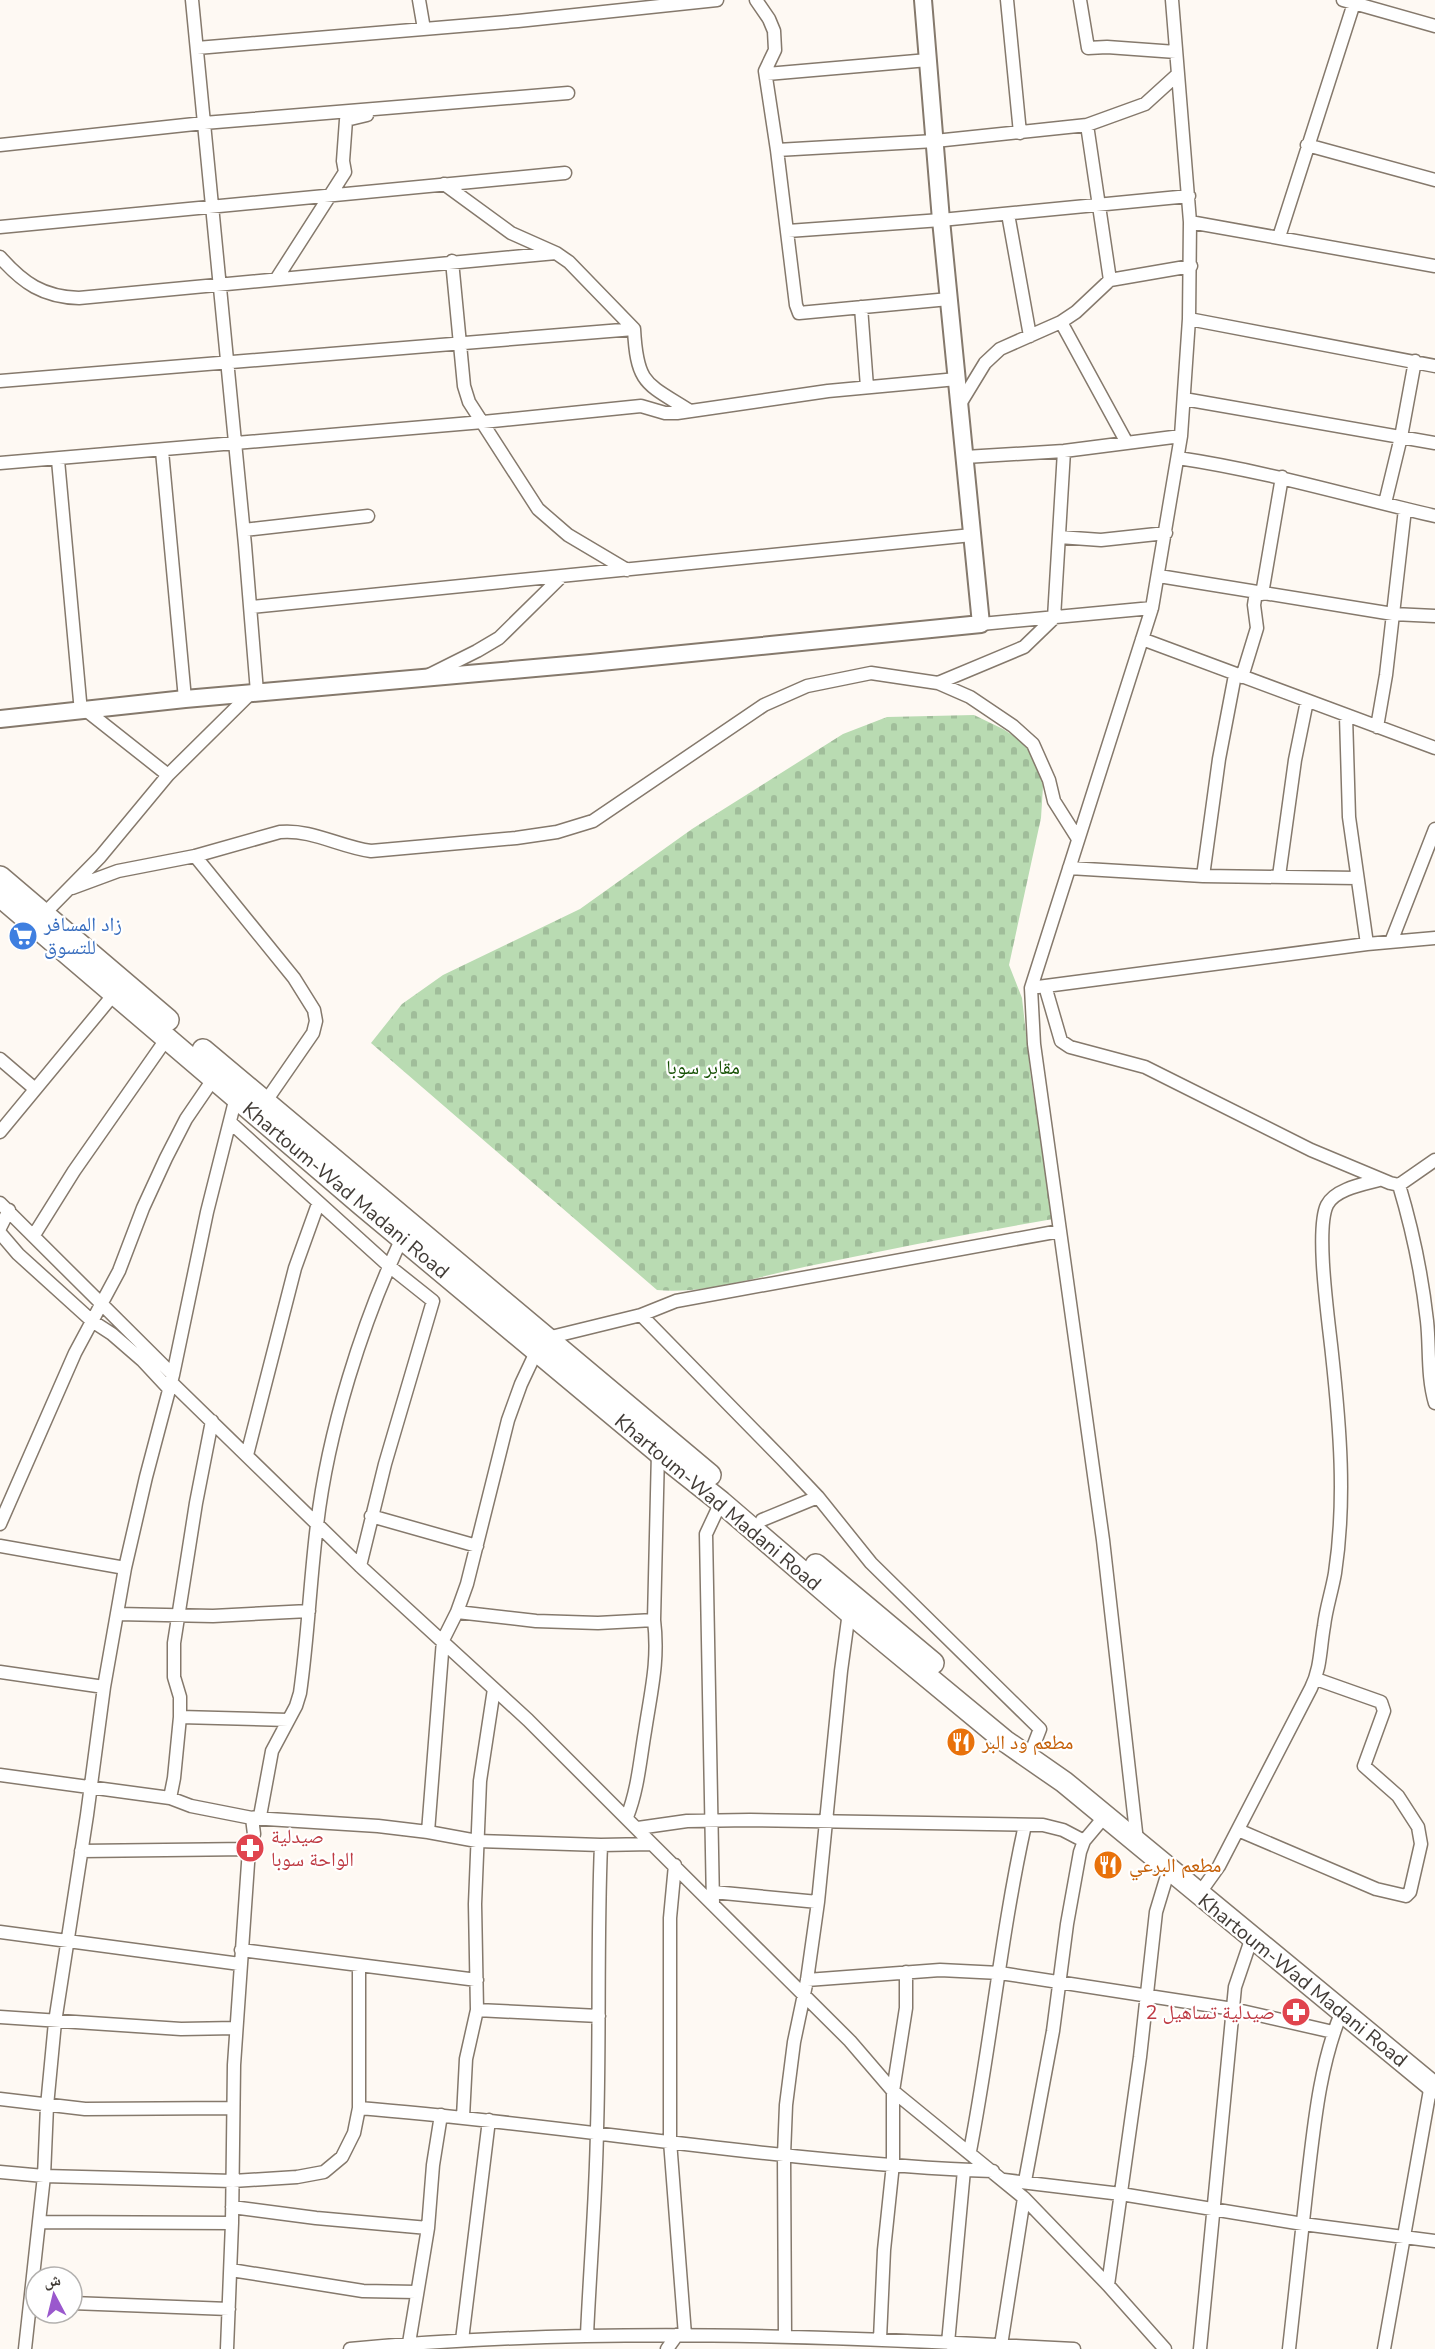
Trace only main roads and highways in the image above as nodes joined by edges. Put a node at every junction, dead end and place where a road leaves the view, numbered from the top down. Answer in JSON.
{"nodes":[{"id":1,"x":0,"y":877,"type":"edge"},
{"id":2,"x":8,"y":903,"type":"edge"},
{"id":3,"x":39,"y":920,"type":"junction"},
{"id":4,"x":542,"y":1344,"type":"junction"},
{"id":5,"x":1029,"y":1752,"type":"junction"},
{"id":6,"x":1433,"y":2086,"type":"edge"}],
"edges":[{"from":1,"to":2,"type":"highway"},
{"from":2,"to":3,"type":"highway"},
{"from":3,"to":4,"type":"highway"},
{"from":3,"to":4,"type":"highway","name":"Khartoum-Wad Madani Road"},
{"from":4,"to":5,"type":"highway"},
{"from":4,"to":5,"type":"highway","name":"Khartoum-Wad Madani Road"},
{"from":5,"to":6,"type":"highway","name":"Khartoum-Wad Madani Road"}]}
